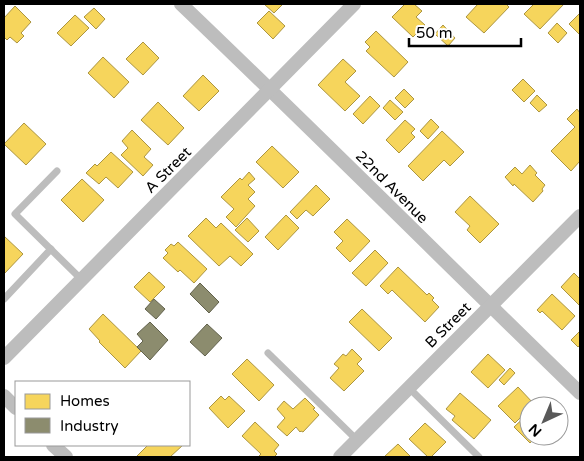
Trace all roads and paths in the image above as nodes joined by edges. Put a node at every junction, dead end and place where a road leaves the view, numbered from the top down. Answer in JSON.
{"nodes":[{"id":1,"x":181,"y":4,"type":"edge"},
{"id":2,"x":354,"y":4,"type":"edge"},
{"id":3,"x":270,"y":89,"type":"junction"},
{"id":4,"x":58,"y":171,"type":"dead end"},
{"id":5,"x":580,"y":216,"type":"edge"},
{"id":6,"x":51,"y":249,"type":"junction"},
{"id":7,"x":82,"y":280,"type":"junction"},
{"id":8,"x":4,"y":299,"type":"edge"},
{"id":9,"x":491,"y":306,"type":"junction"},
{"id":10,"x":268,"y":353,"type":"dead end"},
{"id":11,"x":4,"y":358,"type":"edge"},
{"id":12,"x":409,"y":388,"type":"junction"},
{"id":13,"x":580,"y":393,"type":"edge"},
{"id":14,"x":4,"y":396,"type":"edge"},
{"id":15,"x":15,"y":407,"type":"edge"},
{"id":16,"x":357,"y":440,"type":"junction"},
{"id":17,"x":54,"y":446,"type":"edge"},
{"id":18,"x":66,"y":457,"type":"edge"},
{"id":19,"x":340,"y":457,"type":"edge"},
{"id":20,"x":479,"y":457,"type":"edge"}],
"edges":[{"from":1,"to":3,"type":"street","name":"22nd Avenue"},
{"from":2,"to":3,"type":"street","name":"A Street"},
{"from":3,"to":7,"type":"street","name":"A Street"},
{"from":3,"to":9,"type":"street","name":"22nd Avenue"},
{"from":4,"to":6,"type":"lane"},
{"from":5,"to":9,"type":"street","name":"B Street"},
{"from":6,"to":7,"type":"lane"},
{"from":6,"to":8,"type":"lane"},
{"from":7,"to":11,"type":"street","name":"A Street"},
{"from":9,"to":12,"type":"street","name":"B Street"},
{"from":9,"to":13,"type":"street","name":"22nd Avenue"},
{"from":10,"to":16,"type":"lane"},
{"from":12,"to":16,"type":"street","name":"B Street"},
{"from":12,"to":20,"type":"lane"},
{"from":14,"to":15,"type":"street"},
{"from":16,"to":19,"type":"street","name":"B Street"},
{"from":17,"to":18,"type":"street"}]}
